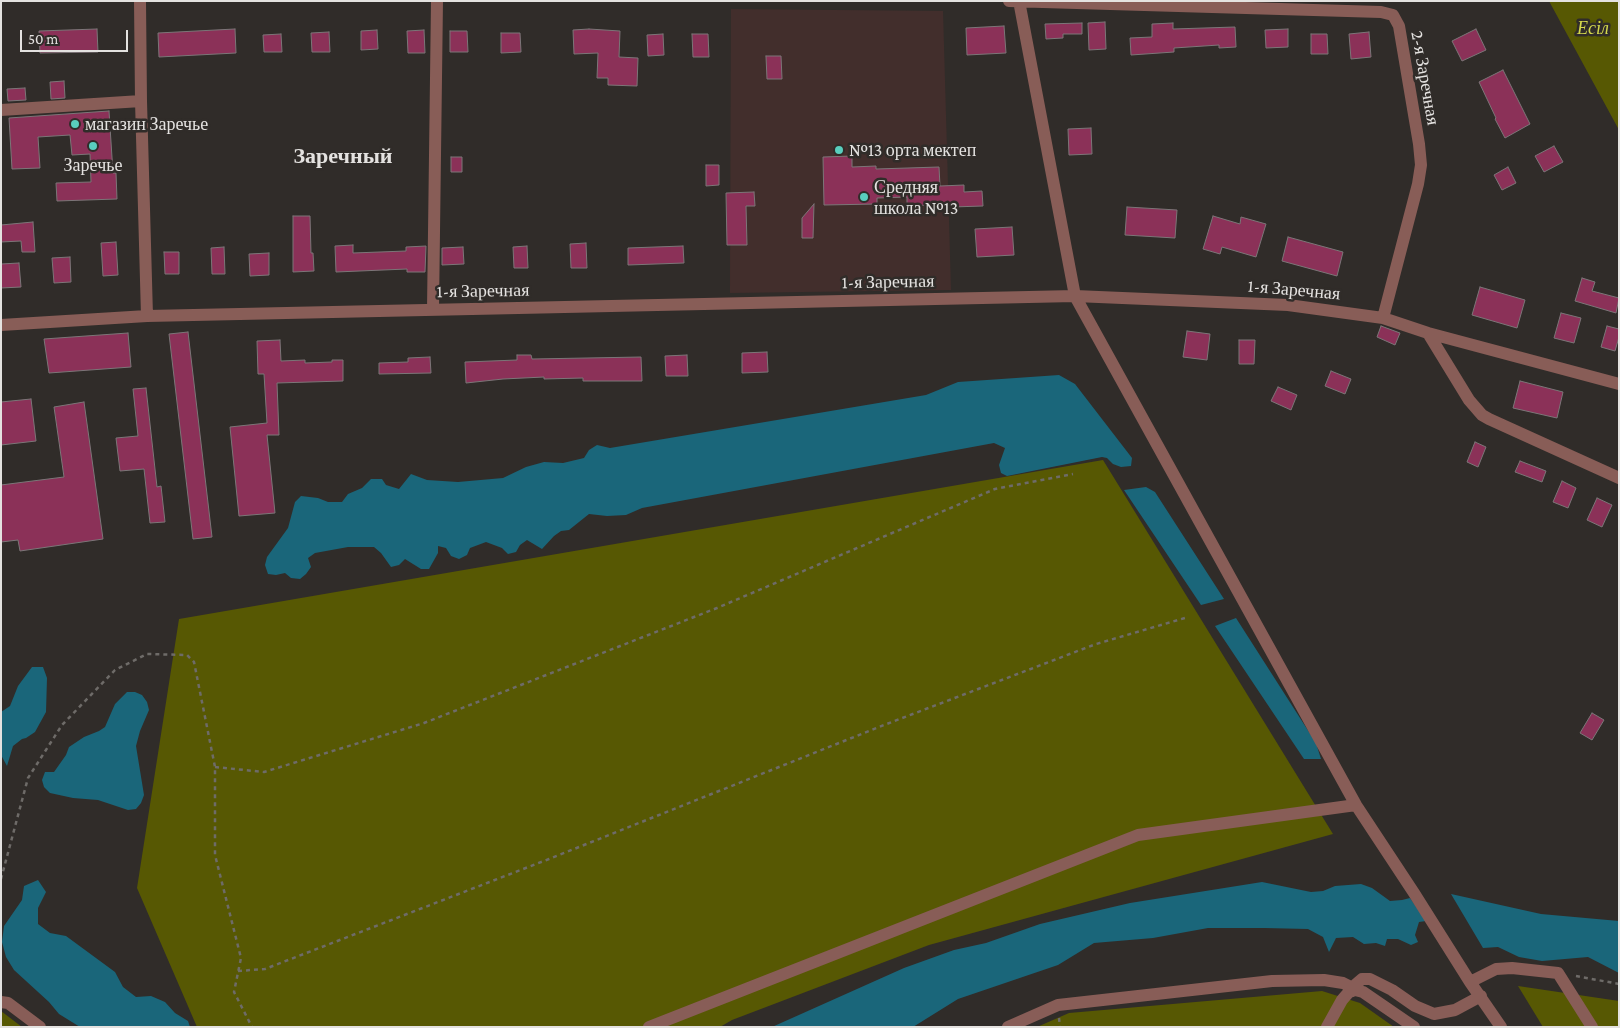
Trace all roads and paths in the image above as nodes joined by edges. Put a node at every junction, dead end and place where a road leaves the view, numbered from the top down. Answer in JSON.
{"nodes":[{"id":1,"x":140,"y":1,"type":"edge"},
{"id":2,"x":437,"y":1,"type":"edge"},
{"id":3,"x":1009,"y":1,"type":"edge"},
{"id":4,"x":1019,"y":2,"type":"edge"},
{"id":5,"x":141,"y":101,"type":"junction"},
{"id":6,"x":1,"y":110,"type":"edge"},
{"id":7,"x":1075,"y":296,"type":"junction"},
{"id":8,"x":432,"y":310,"type":"junction"},
{"id":9,"x":147,"y":316,"type":"junction"},
{"id":10,"x":1383,"y":318,"type":"junction"},
{"id":11,"x":1,"y":325,"type":"edge"},
{"id":12,"x":1428,"y":333,"type":"junction"},
{"id":13,"x":1619,"y":384,"type":"edge"},
{"id":14,"x":1073,"y":474,"type":"dead end"},
{"id":15,"x":1619,"y":478,"type":"edge"},
{"id":16,"x":1185,"y":618,"type":"dead end"},
{"id":17,"x":214,"y":767,"type":"junction"},
{"id":18,"x":1356,"y":806,"type":"junction"},
{"id":19,"x":1,"y":879,"type":"edge"},
{"id":20,"x":238,"y":971,"type":"junction"},
{"id":21,"x":1558,"y":973,"type":"junction"},
{"id":22,"x":1470,"y":982,"type":"junction"},
{"id":23,"x":1619,"y":984,"type":"edge"},
{"id":24,"x":1352,"y":991,"type":"junction"},
{"id":25,"x":1481,"y":996,"type":"junction"},
{"id":26,"x":1,"y":1002,"type":"edge"},
{"id":27,"x":40,"y":1027,"type":"edge"},
{"id":28,"x":252,"y":1027,"type":"edge"},
{"id":29,"x":649,"y":1027,"type":"edge"},
{"id":30,"x":1008,"y":1027,"type":"edge"},
{"id":31,"x":1326,"y":1027,"type":"edge"},
{"id":32,"x":1414,"y":1027,"type":"edge"},
{"id":33,"x":1501,"y":1027,"type":"edge"},
{"id":34,"x":1592,"y":1027,"type":"edge"}],
"edges":[{"from":1,"to":5,"type":"street"},
{"from":2,"to":8,"type":"street"},
{"from":3,"to":4,"type":"street","name":"2-я Заречная"},
{"from":4,"to":7,"type":"street"},
{"from":4,"to":10,"type":"street","name":"2-я Заречная"},
{"from":5,"to":6,"type":"street"},
{"from":5,"to":9,"type":"street"},
{"from":7,"to":8,"type":"street","name":"1-я Заречная"},
{"from":7,"to":10,"type":"street","name":"1-я Заречная"},
{"from":7,"to":18,"type":"street"},
{"from":8,"to":9,"type":"street","name":"1-я Заречная"},
{"from":9,"to":11,"type":"street","name":"1-я Заречная"},
{"from":10,"to":12,"type":"street","name":"1-я Заречная"},
{"from":12,"to":13,"type":"street","name":"1-я Заречная"},
{"from":12,"to":15,"type":"street"},
{"from":14,"to":17,"type":"path"},
{"from":16,"to":20,"type":"path"},
{"from":17,"to":19,"type":"path"},
{"from":17,"to":20,"type":"path"},
{"from":18,"to":22,"type":"street"},
{"from":18,"to":29,"type":"street"},
{"from":20,"to":28,"type":"path"},
{"from":21,"to":22,"type":"street"},
{"from":21,"to":23,"type":"path"},
{"from":21,"to":34,"type":"street"},
{"from":22,"to":25,"type":"street"},
{"from":24,"to":25,"type":"street"},
{"from":24,"to":30,"type":"street"},
{"from":24,"to":31,"type":"street"},
{"from":24,"to":32,"type":"street"},
{"from":25,"to":33,"type":"street"},
{"from":26,"to":27,"type":"street"}]}
